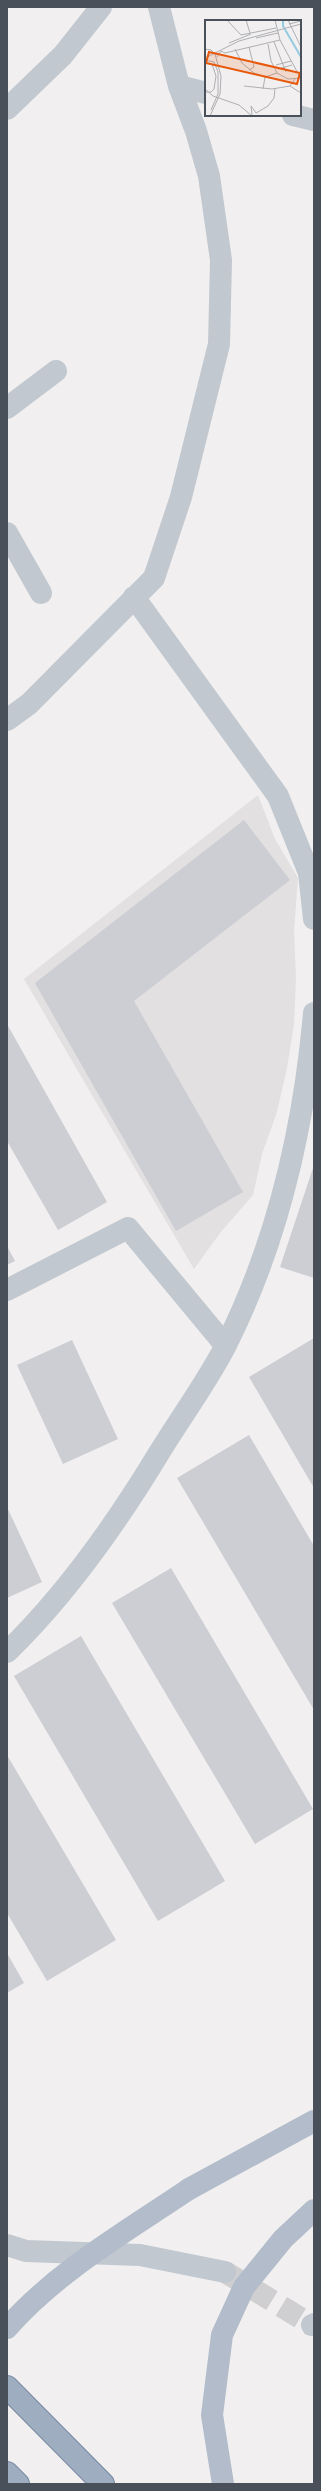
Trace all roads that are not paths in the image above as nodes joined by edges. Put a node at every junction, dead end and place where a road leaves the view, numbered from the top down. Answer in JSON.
{"nodes":[{"id":1,"x":101,"y":7,"type":"edge"},
{"id":2,"x":159,"y":7,"type":"edge"},
{"id":3,"x":179,"y":86,"type":"junction"},
{"id":4,"x":205,"y":93,"type":"edge"},
{"id":5,"x":7,"y":109,"type":"edge"},
{"id":6,"x":297,"y":116,"type":"edge"},
{"id":7,"x":314,"y":120,"type":"edge"},
{"id":8,"x":56,"y":371,"type":"dead end"},
{"id":9,"x":7,"y":408,"type":"edge"},
{"id":10,"x":7,"y":533,"type":"edge"},
{"id":11,"x":41,"y":593,"type":"dead end"},
{"id":12,"x":134,"y":597,"type":"junction"},
{"id":13,"x":7,"y":720,"type":"edge"},
{"id":14,"x":311,"y":872,"type":"edge"},
{"id":15,"x":314,"y":919,"type":"edge"},
{"id":16,"x":314,"y":1013,"type":"edge"},
{"id":17,"x":7,"y":1290,"type":"edge"},
{"id":18,"x":225,"y":1345,"type":"junction"},
{"id":19,"x":7,"y":1652,"type":"edge"},
{"id":20,"x":314,"y":2121,"type":"edge"},
{"id":21,"x":314,"y":2210,"type":"edge"},
{"id":22,"x":7,"y":2245,"type":"edge"},
{"id":23,"x":225,"y":2272,"type":"tunnel mouth"},
{"id":24,"x":7,"y":2328,"type":"edge"},
{"id":25,"x":7,"y":2387,"type":"edge"},
{"id":26,"x":7,"y":2473,"type":"edge"},
{"id":27,"x":18,"y":2484,"type":"edge"},
{"id":28,"x":103,"y":2484,"type":"edge"},
{"id":29,"x":223,"y":2484,"type":"edge"}],
"edges":[{"from":1,"to":5,"type":"street"},
{"from":2,"to":3,"type":"street"},
{"from":3,"to":4,"type":"street"},
{"from":3,"to":12,"type":"street"},
{"from":6,"to":7,"type":"street"},
{"from":8,"to":9,"type":"street"},
{"from":10,"to":11,"type":"street"},
{"from":12,"to":13,"type":"street"},
{"from":12,"to":14,"type":"street"},
{"from":14,"to":15,"type":"street"},
{"from":16,"to":18,"type":"street"},
{"from":17,"to":18,"type":"street"},
{"from":18,"to":19,"type":"street"},
{"from":20,"to":24,"type":"main road","bridge":true},
{"from":21,"to":29,"type":"main road"},
{"from":22,"to":23,"type":"street"},
{"from":25,"to":28,"type":"highway"},
{"from":26,"to":27,"type":"highway"}]}
